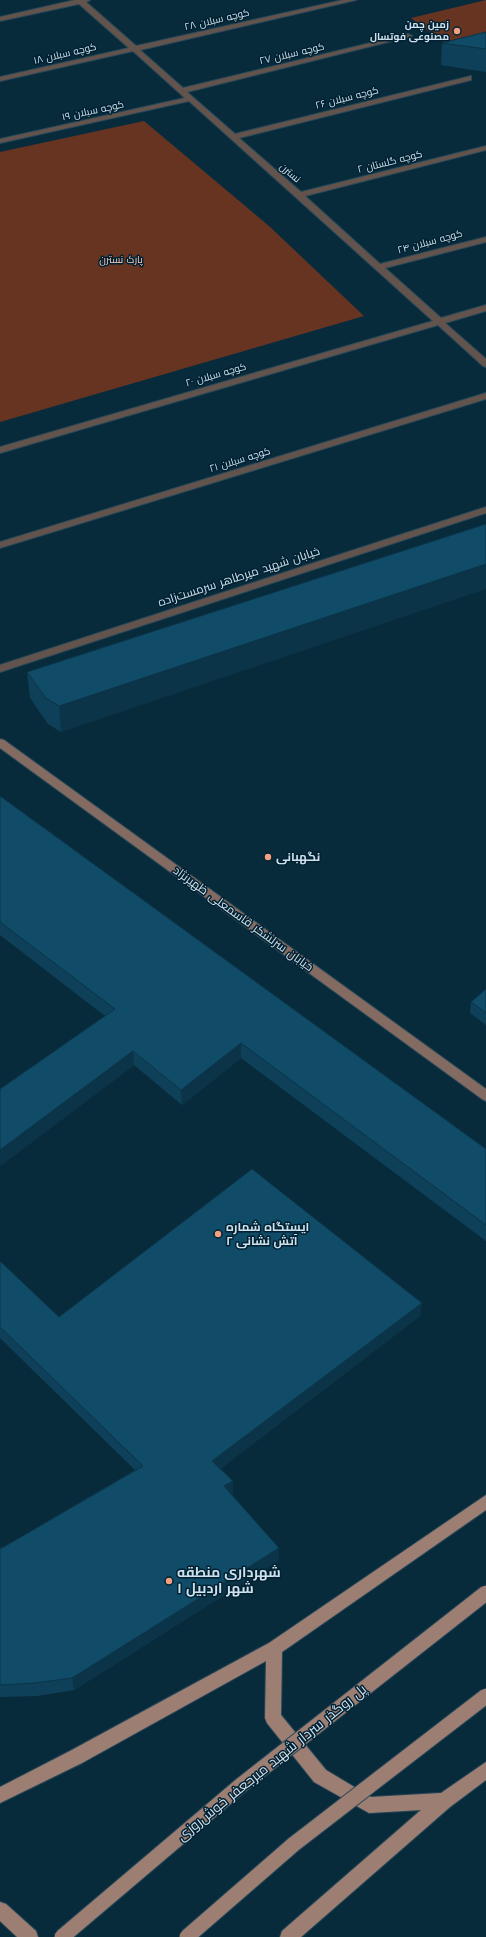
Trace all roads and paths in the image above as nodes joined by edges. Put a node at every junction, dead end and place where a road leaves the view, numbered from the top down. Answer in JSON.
{"nodes":[{"id":1,"x":352,"y":0,"type":"edge"},
{"id":2,"x":82,"y":1,"type":"edge"},
{"id":3,"x":0,"y":19,"type":"edge"},
{"id":4,"x":408,"y":36,"type":"dead end"},
{"id":5,"x":134,"y":49,"type":"junction"},
{"id":6,"x":468,"y":78,"type":"dead end"},
{"id":7,"x":0,"y":79,"type":"edge"},
{"id":8,"x":180,"y":91,"type":"junction"},
{"id":9,"x":190,"y":99,"type":"junction"},
{"id":10,"x":232,"y":137,"type":"junction"},
{"id":11,"x":0,"y":141,"type":"edge"},
{"id":12,"x":486,"y":148,"type":"edge"},
{"id":13,"x":299,"y":195,"type":"junction"},
{"id":14,"x":486,"y":239,"type":"edge"},
{"id":15,"x":379,"y":267,"type":"junction"},
{"id":16,"x":486,"y":308,"type":"edge"},
{"id":17,"x":439,"y":321,"type":"junction"},
{"id":18,"x":486,"y":364,"type":"edge"},
{"id":19,"x":486,"y":396,"type":"edge"},
{"id":20,"x":0,"y":450,"type":"edge"},
{"id":21,"x":486,"y":510,"type":"edge"},
{"id":22,"x":0,"y":545,"type":"edge"},
{"id":23,"x":0,"y":669,"type":"edge"},
{"id":24,"x":0,"y":742,"type":"edge"},
{"id":25,"x":486,"y":1096,"type":"edge"},
{"id":26,"x":486,"y":1502,"type":"edge"},
{"id":27,"x":486,"y":1593,"type":"edge"},
{"id":28,"x":274,"y":1648,"type":"junction"},
{"id":29,"x":486,"y":1696,"type":"edge"},
{"id":30,"x":486,"y":1770,"type":"edge"},
{"id":31,"x":0,"y":1795,"type":"edge"},
{"id":32,"x":444,"y":1801,"type":"junction"},
{"id":33,"x":0,"y":1910,"type":"edge"},
{"id":34,"x":30,"y":1937,"type":"edge"},
{"id":35,"x":62,"y":1937,"type":"edge"},
{"id":36,"x":187,"y":1937,"type":"edge"},
{"id":37,"x":288,"y":1937,"type":"edge"}],
"edges":[{"from":1,"to":5,"type":"street","name":"کوچه سبلان ۲۸"},
{"from":2,"to":3,"type":"street"},
{"from":2,"to":5,"type":"street","name":"نسترن"},
{"from":4,"to":8,"type":"street","name":"کوچه سبلان ۲۷"},
{"from":5,"to":7,"type":"street","name":"کوچه سبلان ۱۸"},
{"from":5,"to":8,"type":"street","name":"نسترن"},
{"from":6,"to":10,"type":"street","name":"کوچه سبلان ۲۶"},
{"from":8,"to":9,"type":"street","name":"نسترن"},
{"from":9,"to":10,"type":"street","name":"نسترن"},
{"from":9,"to":11,"type":"street","name":"کوچه سبلان ۱۹"},
{"from":10,"to":13,"type":"street","name":"نسترن"},
{"from":12,"to":13,"type":"street","name":"کوچه گلستان ۲"},
{"from":13,"to":15,"type":"street","name":"نسترن"},
{"from":14,"to":15,"type":"street","name":"کوچه سبلان ۲۴"},
{"from":15,"to":17,"type":"street","name":"نسترن"},
{"from":16,"to":17,"type":"street","name":"کوچه سبلان ۲۰"},
{"from":17,"to":18,"type":"street","name":"نسترن"},
{"from":17,"to":20,"type":"street","name":"کوچه سبلان ۲۰"},
{"from":19,"to":22,"type":"street","name":"کوچه سبلان ۲۱"},
{"from":21,"to":23,"type":"street","name":"خیابان شهید میرطاهر سرمست‌زاده"},
{"from":24,"to":25,"type":"street","name":"خیابان سرلشکر قاسمعلی ظهیرنژاد"},
{"from":26,"to":28,"type":"main road"},
{"from":27,"to":35,"type":"main road","name":"پل روگذر سردار شهید میرجعفر خوش‌روزی","bridge":true},
{"from":28,"to":31,"type":"main road"},
{"from":28,"to":32,"type":"main road"},
{"from":29,"to":36,"type":"main road","bridge":true},
{"from":30,"to":32,"type":"main road"},
{"from":32,"to":37,"type":"main road"},
{"from":33,"to":34,"type":"main road"}]}
